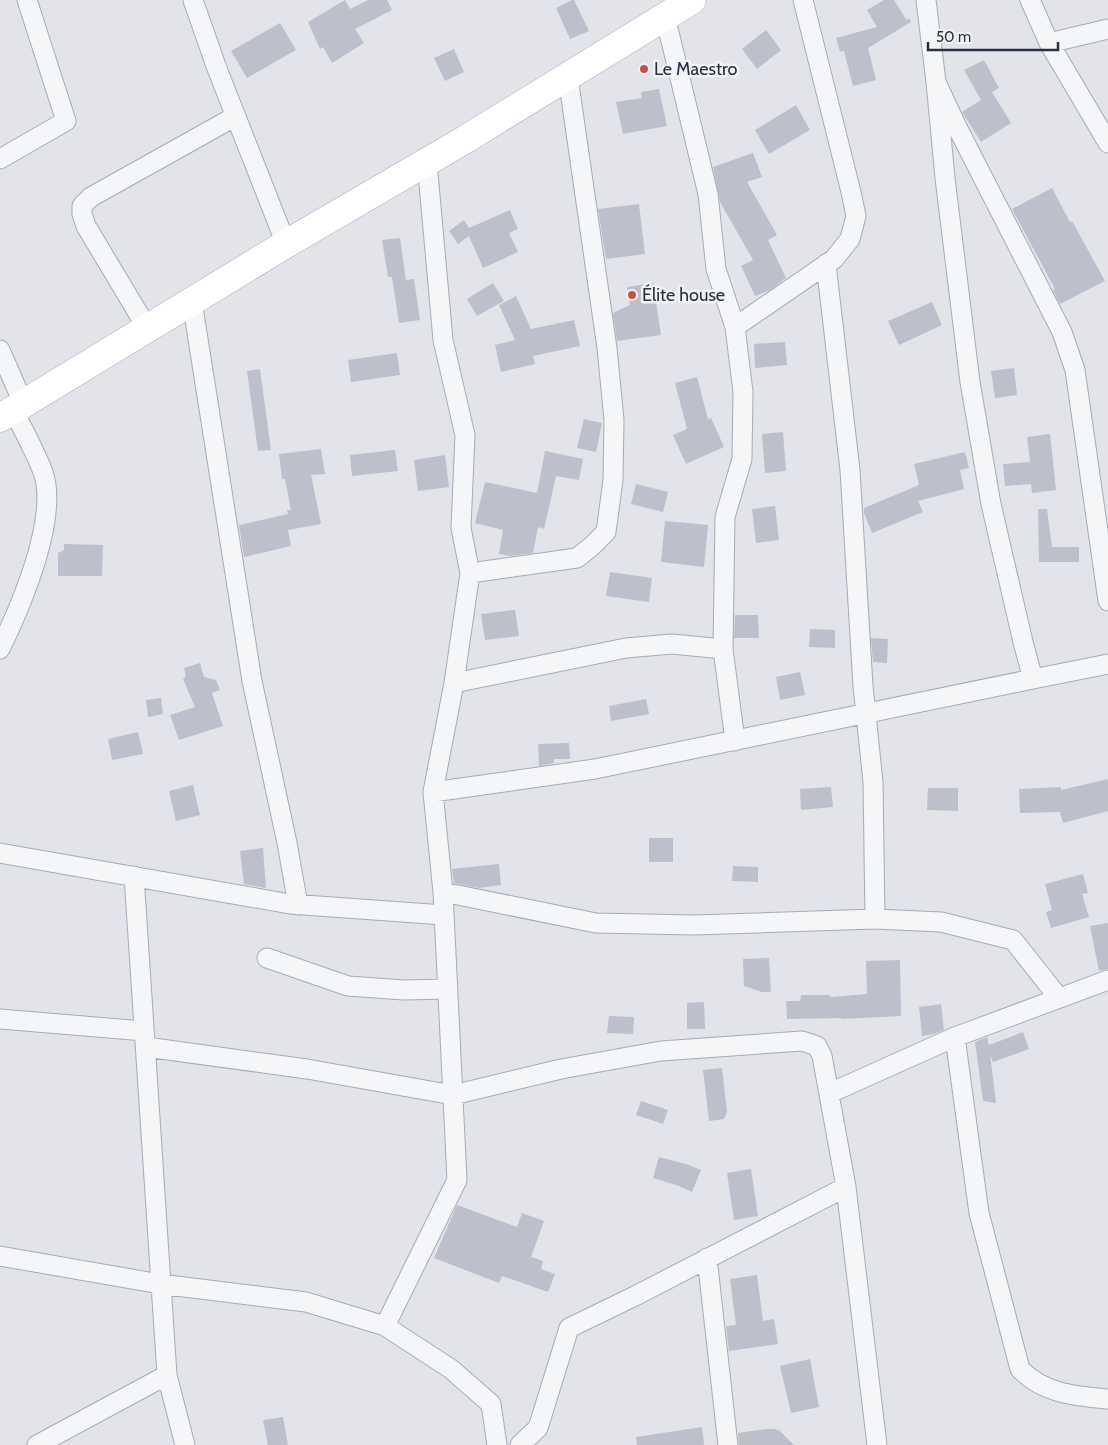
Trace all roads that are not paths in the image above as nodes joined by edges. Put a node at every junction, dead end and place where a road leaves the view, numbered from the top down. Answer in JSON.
{"nodes":[{"id":1,"x":27,"y":0,"type":"edge"},
{"id":2,"x":193,"y":0,"type":"edge"},
{"id":3,"x":692,"y":0,"type":"edge"},
{"id":4,"x":803,"y":0,"type":"edge"},
{"id":5,"x":926,"y":0,"type":"edge"},
{"id":6,"x":1030,"y":0,"type":"edge"},
{"id":7,"x":665,"y":16,"type":"junction"},
{"id":8,"x":1108,"y":29,"type":"edge"},
{"id":9,"x":1049,"y":42,"type":"junction"},
{"id":10,"x":568,"y":77,"type":"junction"},
{"id":11,"x":936,"y":82,"type":"junction"},
{"id":12,"x":236,"y":116,"type":"junction"},
{"id":13,"x":1108,"y":143,"type":"edge"},
{"id":14,"x":0,"y":159,"type":"edge"},
{"id":15,"x":427,"y":162,"type":"junction"},
{"id":16,"x":286,"y":244,"type":"junction"},
{"id":17,"x":826,"y":264,"type":"junction"},
{"id":18,"x":192,"y":301,"type":"junction"},
{"id":19,"x":734,"y":327,"type":"junction"},
{"id":20,"x":147,"y":328,"type":"junction"},
{"id":21,"x":0,"y":350,"type":"edge"},
{"id":22,"x":12,"y":410,"type":"edge"},
{"id":23,"x":1101,"y":505,"type":"edge"},
{"id":24,"x":470,"y":573,"type":"junction"},
{"id":25,"x":1108,"y":601,"type":"edge"},
{"id":26,"x":0,"y":648,"type":"edge"},
{"id":27,"x":723,"y":649,"type":"junction"},
{"id":28,"x":1108,"y":664,"type":"edge"},
{"id":29,"x":1033,"y":679,"type":"junction"},
{"id":30,"x":454,"y":683,"type":"junction"},
{"id":31,"x":867,"y":713,"type":"junction"},
{"id":32,"x":735,"y":741,"type":"junction"},
{"id":33,"x":433,"y":792,"type":"junction"},
{"id":34,"x":0,"y":853,"type":"edge"},
{"id":35,"x":134,"y":876,"type":"junction"},
{"id":36,"x":443,"y":892,"type":"junction"},
{"id":37,"x":298,"y":905,"type":"junction"},
{"id":38,"x":444,"y":915,"type":"junction"},
{"id":39,"x":875,"y":919,"type":"junction"},
{"id":40,"x":267,"y":958,"type":"dead end"},
{"id":41,"x":1108,"y":980,"type":"edge"},
{"id":42,"x":448,"y":989,"type":"junction"},
{"id":43,"x":1059,"y":998,"type":"junction"},
{"id":44,"x":0,"y":1019,"type":"edge"},
{"id":45,"x":955,"y":1037,"type":"junction"},
{"id":46,"x":145,"y":1039,"type":"junction"},
{"id":47,"x":830,"y":1093,"type":"junction"},
{"id":48,"x":453,"y":1095,"type":"junction"},
{"id":49,"x":846,"y":1187,"type":"junction"},
{"id":50,"x":0,"y":1256,"type":"edge"},
{"id":51,"x":707,"y":1258,"type":"junction"},
{"id":52,"x":160,"y":1284,"type":"junction"},
{"id":53,"x":385,"y":1326,"type":"junction"},
{"id":54,"x":167,"y":1375,"type":"junction"},
{"id":55,"x":1108,"y":1398,"type":"edge"},
{"id":56,"x":37,"y":1445,"type":"edge"},
{"id":57,"x":185,"y":1445,"type":"edge"},
{"id":58,"x":497,"y":1445,"type":"edge"},
{"id":59,"x":520,"y":1445,"type":"edge"},
{"id":60,"x":728,"y":1445,"type":"edge"},
{"id":61,"x":877,"y":1445,"type":"edge"}],
"edges":[{"from":1,"to":14,"type":"street"},
{"from":2,"to":12,"type":"street"},
{"from":3,"to":7,"type":"main road"},
{"from":4,"to":17,"type":"street"},
{"from":5,"to":11,"type":"street"},
{"from":6,"to":9,"type":"street"},
{"from":7,"to":10,"type":"main road"},
{"from":7,"to":19,"type":"street"},
{"from":8,"to":9,"type":"street"},
{"from":9,"to":13,"type":"street"},
{"from":10,"to":15,"type":"main road"},
{"from":10,"to":24,"type":"street"},
{"from":11,"to":23,"type":"street"},
{"from":11,"to":29,"type":"street"},
{"from":12,"to":16,"type":"street"},
{"from":12,"to":20,"type":"street"},
{"from":15,"to":16,"type":"main road"},
{"from":15,"to":24,"type":"street"},
{"from":16,"to":18,"type":"main road"},
{"from":17,"to":19,"type":"street"},
{"from":17,"to":31,"type":"street"},
{"from":18,"to":20,"type":"main road"},
{"from":18,"to":37,"type":"street"},
{"from":19,"to":27,"type":"street"},
{"from":20,"to":22,"type":"main road"},
{"from":21,"to":22,"type":"street"},
{"from":22,"to":26,"type":"street"},
{"from":23,"to":25,"type":"street"},
{"from":24,"to":30,"type":"street"},
{"from":27,"to":30,"type":"street"},
{"from":27,"to":32,"type":"street"},
{"from":28,"to":29,"type":"street"},
{"from":29,"to":31,"type":"street"},
{"from":30,"to":33,"type":"street"},
{"from":31,"to":32,"type":"street"},
{"from":31,"to":39,"type":"street"},
{"from":32,"to":33,"type":"street"},
{"from":33,"to":36,"type":"street"},
{"from":34,"to":35,"type":"street"},
{"from":35,"to":37,"type":"street"},
{"from":35,"to":46,"type":"street"},
{"from":36,"to":38,"type":"street"},
{"from":36,"to":39,"type":"street"},
{"from":37,"to":38,"type":"street"},
{"from":38,"to":42,"type":"street"},
{"from":39,"to":43,"type":"street"},
{"from":40,"to":42,"type":"street"},
{"from":41,"to":43,"type":"street"},
{"from":42,"to":48,"type":"street"},
{"from":43,"to":45,"type":"street"},
{"from":44,"to":46,"type":"street"},
{"from":45,"to":47,"type":"street"},
{"from":45,"to":55,"type":"street"},
{"from":46,"to":48,"type":"street"},
{"from":46,"to":52,"type":"street"},
{"from":47,"to":48,"type":"street"},
{"from":47,"to":49,"type":"street"},
{"from":48,"to":53,"type":"street"},
{"from":49,"to":51,"type":"street"},
{"from":49,"to":61,"type":"street"},
{"from":50,"to":52,"type":"street"},
{"from":51,"to":59,"type":"street"},
{"from":51,"to":60,"type":"street"},
{"from":52,"to":53,"type":"street"},
{"from":52,"to":54,"type":"street"},
{"from":53,"to":58,"type":"street"},
{"from":54,"to":56,"type":"street"},
{"from":54,"to":57,"type":"street"}]}
